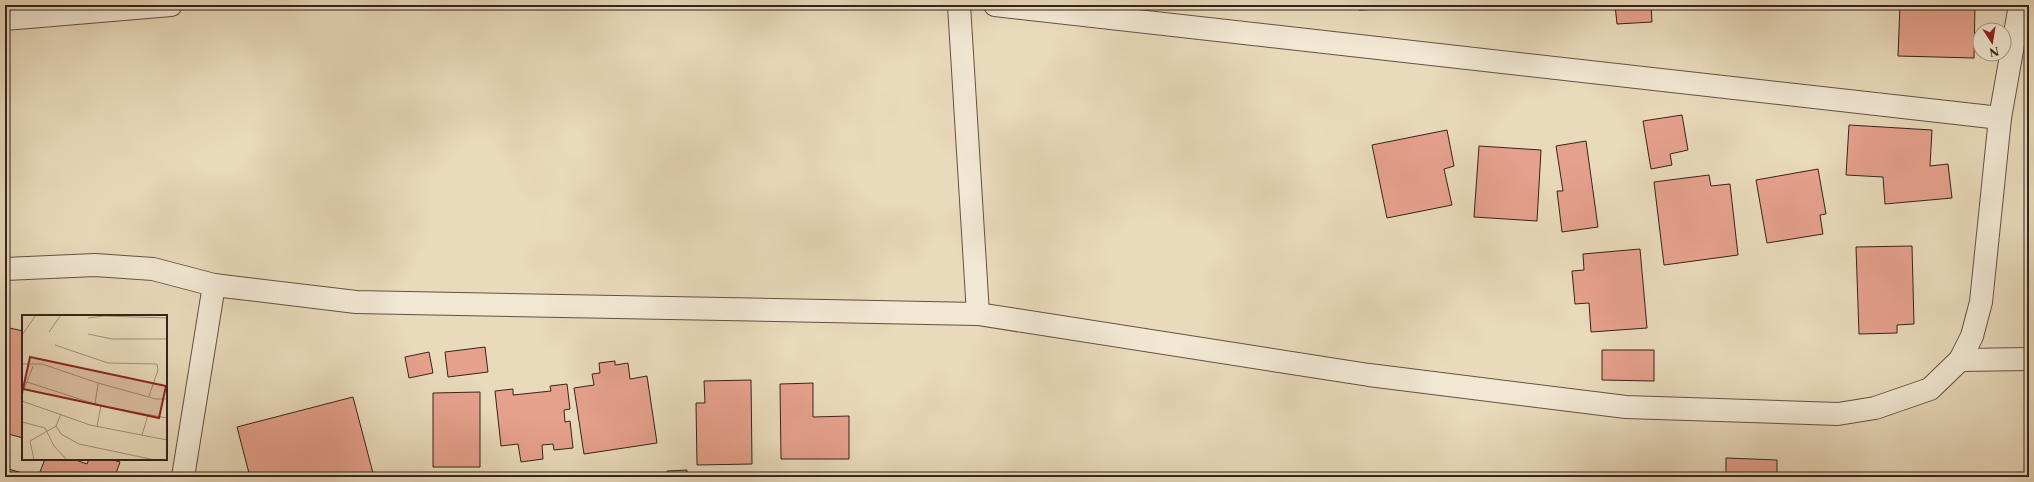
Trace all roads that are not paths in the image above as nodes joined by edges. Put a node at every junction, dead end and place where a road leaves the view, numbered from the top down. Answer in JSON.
{"nodes":[{"id":1,"x":162,"y":5,"type":"edge"},
{"id":2,"x":171,"y":5,"type":"edge"},
{"id":3,"x":959,"y":5,"type":"edge"},
{"id":4,"x":995,"y":5,"type":"edge"},
{"id":5,"x":2020,"y":5,"type":"edge"},
{"id":6,"x":5,"y":19,"type":"edge"},
{"id":7,"x":2000,"y":118,"type":"junction"},
{"id":8,"x":5,"y":269,"type":"edge"},
{"id":9,"x":214,"y":285,"type":"junction"},
{"id":10,"x":978,"y":314,"type":"junction"},
{"id":11,"x":2029,"y":359,"type":"edge"},
{"id":12,"x":1960,"y":360,"type":"junction"},
{"id":13,"x":183,"y":477,"type":"edge"}],
"edges":[{"from":1,"to":2,"type":"street"},
{"from":1,"to":6,"type":"street"},
{"from":3,"to":10,"type":"street"},
{"from":4,"to":7,"type":"street"},
{"from":5,"to":7,"type":"street"},
{"from":7,"to":12,"type":"street"},
{"from":8,"to":9,"type":"street"},
{"from":9,"to":10,"type":"street"},
{"from":9,"to":13,"type":"street"},
{"from":10,"to":12,"type":"street"},
{"from":11,"to":12,"type":"street"}]}
